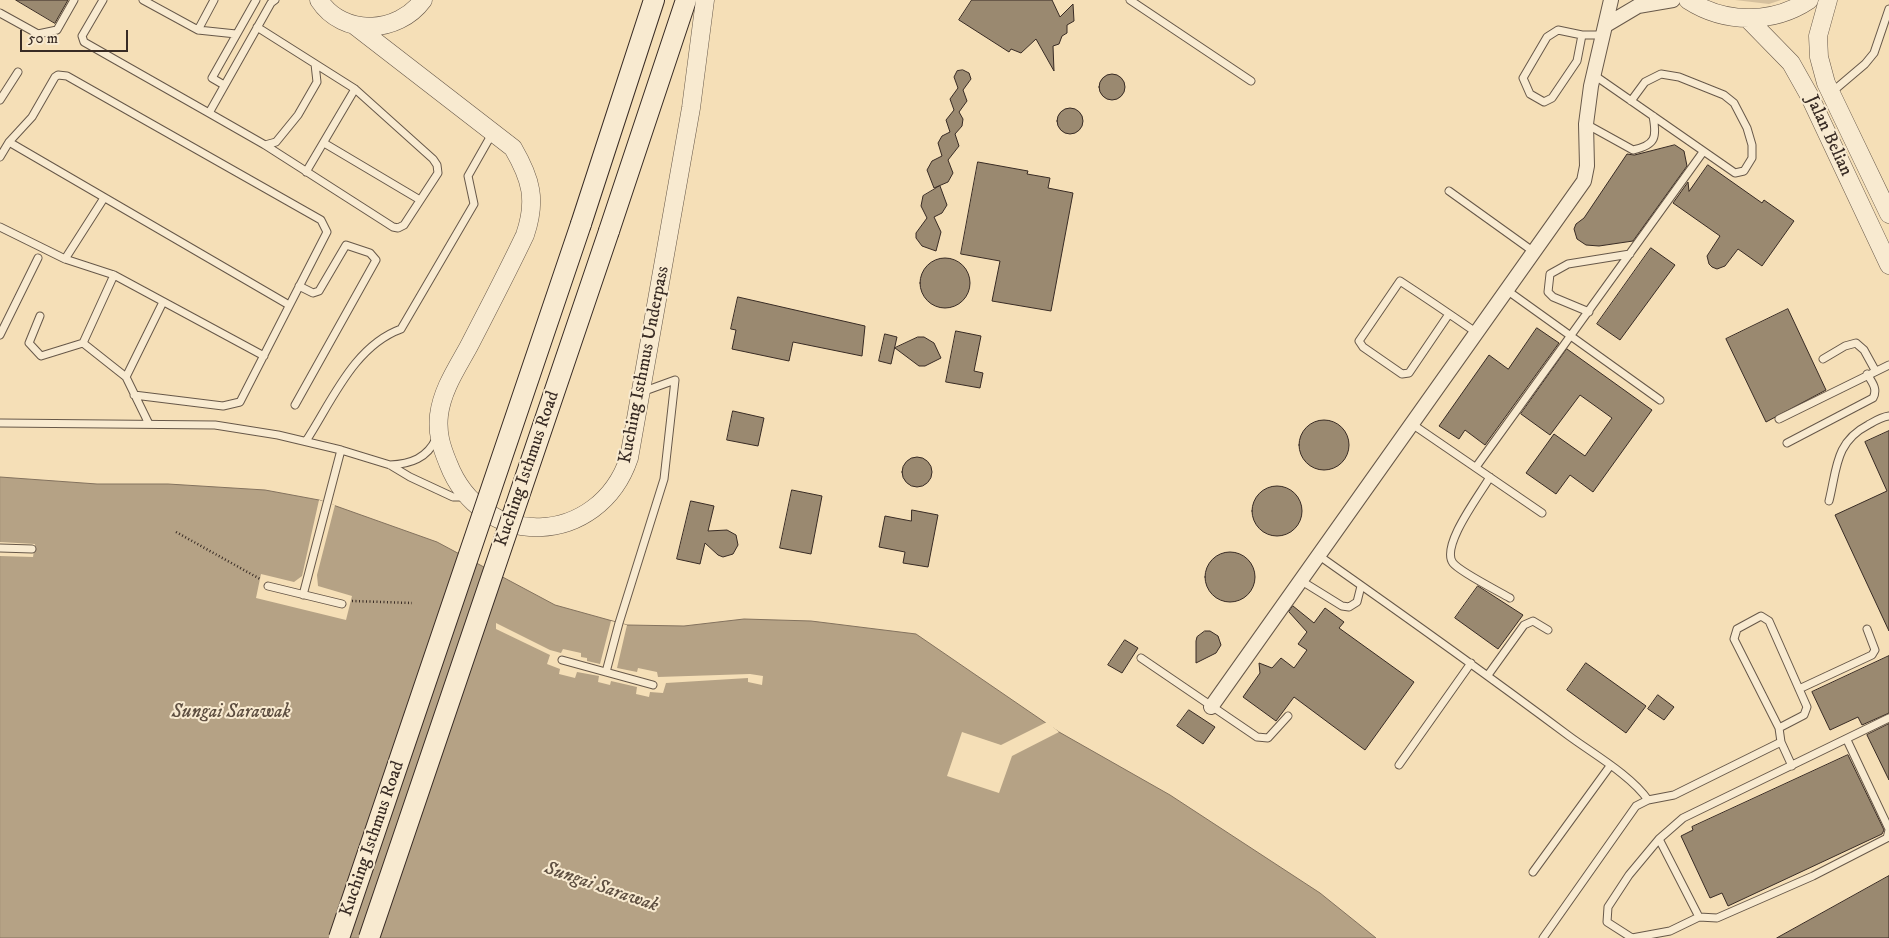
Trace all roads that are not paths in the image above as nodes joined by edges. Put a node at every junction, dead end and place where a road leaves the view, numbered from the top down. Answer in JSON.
{"nodes":[{"id":1,"x":74,"y":0,"type":"edge"},
{"id":2,"x":103,"y":0,"type":"edge"},
{"id":3,"x":144,"y":0,"type":"edge"},
{"id":4,"x":214,"y":0,"type":"edge"},
{"id":5,"x":256,"y":0,"type":"edge"},
{"id":6,"x":275,"y":0,"type":"edge"},
{"id":7,"x":318,"y":0,"type":"edge"},
{"id":8,"x":423,"y":0,"type":"edge"},
{"id":9,"x":654,"y":0,"type":"edge"},
{"id":10,"x":686,"y":0,"type":"edge"},
{"id":11,"x":705,"y":0,"type":"edge"},
{"id":12,"x":1130,"y":0,"type":"edge"},
{"id":13,"x":1611,"y":0,"type":"edge"},
{"id":14,"x":1673,"y":0,"type":"edge"},
{"id":15,"x":1688,"y":0,"type":"edge"},
{"id":16,"x":1809,"y":0,"type":"edge"},
{"id":17,"x":1828,"y":0,"type":"edge"},
{"id":18,"x":1889,"y":9,"type":"edge"},
{"id":19,"x":0,"y":14,"type":"edge"},
{"id":20,"x":1748,"y":19,"type":"junction"},
{"id":21,"x":354,"y":25,"type":"junction"},
{"id":22,"x":257,"y":27,"type":"junction"},
{"id":23,"x":198,"y":30,"type":"junction"},
{"id":24,"x":1605,"y":30,"type":"junction"},
{"id":25,"x":236,"y":34,"type":"junction"},
{"id":26,"x":1582,"y":35,"type":"junction"},
{"id":27,"x":315,"y":64,"type":"junction"},
{"id":28,"x":18,"y":72,"type":"dead end"},
{"id":29,"x":1594,"y":75,"type":"junction"},
{"id":30,"x":1251,"y":81,"type":"dead end"},
{"id":31,"x":224,"y":85,"type":"junction"},
{"id":32,"x":356,"y":89,"type":"junction"},
{"id":33,"x":1831,"y":93,"type":"junction"},
{"id":34,"x":0,"y":100,"type":"edge"},
{"id":35,"x":1631,"y":101,"type":"junction"},
{"id":36,"x":209,"y":112,"type":"junction"},
{"id":37,"x":1653,"y":116,"type":"junction"},
{"id":38,"x":1586,"y":124,"type":"junction"},
{"id":39,"x":493,"y":132,"type":"junction"},
{"id":40,"x":9,"y":142,"type":"junction"},
{"id":41,"x":324,"y":142,"type":"junction"},
{"id":42,"x":265,"y":145,"type":"junction"},
{"id":43,"x":1703,"y":152,"type":"junction"},
{"id":44,"x":0,"y":157,"type":"edge"},
{"id":45,"x":306,"y":172,"type":"junction"},
{"id":46,"x":1449,"y":191,"type":"dead end"},
{"id":47,"x":104,"y":198,"type":"junction"},
{"id":48,"x":420,"y":200,"type":"junction"},
{"id":49,"x":1889,"y":214,"type":"edge"},
{"id":50,"x":0,"y":227,"type":"edge"},
{"id":51,"x":1534,"y":252,"type":"junction"},
{"id":52,"x":1630,"y":254,"type":"junction"},
{"id":53,"x":38,"y":258,"type":"dead end"},
{"id":54,"x":65,"y":258,"type":"junction"},
{"id":55,"x":1889,"y":265,"type":"edge"},
{"id":56,"x":114,"y":275,"type":"junction"},
{"id":57,"x":299,"y":286,"type":"junction"},
{"id":58,"x":1508,"y":292,"type":"junction"},
{"id":59,"x":163,"y":302,"type":"junction"},
{"id":60,"x":289,"y":305,"type":"junction"},
{"id":61,"x":1589,"y":312,"type":"junction"},
{"id":62,"x":1449,"y":314,"type":"junction"},
{"id":63,"x":40,"y":316,"type":"dead end"},
{"id":64,"x":1477,"y":333,"type":"junction"},
{"id":65,"x":0,"y":335,"type":"edge"},
{"id":66,"x":1571,"y":337,"type":"junction"},
{"id":67,"x":84,"y":343,"type":"junction"},
{"id":68,"x":264,"y":356,"type":"junction"},
{"id":69,"x":1823,"y":359,"type":"dead end"},
{"id":70,"x":1889,"y":365,"type":"edge"},
{"id":71,"x":1875,"y":370,"type":"junction"},
{"id":72,"x":1867,"y":374,"type":"junction"},
{"id":73,"x":126,"y":377,"type":"junction"},
{"id":74,"x":642,"y":392,"type":"junction"},
{"id":75,"x":134,"y":395,"type":"junction"},
{"id":76,"x":1660,"y":400,"type":"dead end"},
{"id":77,"x":295,"y":405,"type":"dead end"},
{"id":78,"x":1889,"y":416,"type":"edge"},
{"id":79,"x":1779,"y":419,"type":"dead end"},
{"id":80,"x":0,"y":423,"type":"edge"},
{"id":81,"x":149,"y":424,"type":"junction"},
{"id":82,"x":1412,"y":424,"type":"junction"},
{"id":83,"x":438,"y":435,"type":"junction"},
{"id":84,"x":306,"y":441,"type":"junction"},
{"id":85,"x":1787,"y":443,"type":"dead end"},
{"id":86,"x":341,"y":450,"type":"junction"},
{"id":87,"x":390,"y":465,"type":"junction"},
{"id":88,"x":1476,"y":467,"type":"junction"},
{"id":89,"x":1490,"y":477,"type":"junction"},
{"id":90,"x":468,"y":497,"type":"junction"},
{"id":91,"x":1829,"y":501,"type":"dead end"},
{"id":92,"x":1542,"y":513,"type":"dead end"},
{"id":93,"x":510,"y":523,"type":"junction"},
{"id":94,"x":0,"y":548,"type":"edge"},
{"id":95,"x":32,"y":549,"type":"dead end"},
{"id":96,"x":1318,"y":555,"type":"junction"},
{"id":97,"x":1300,"y":580,"type":"junction"},
{"id":98,"x":268,"y":586,"type":"dead end"},
{"id":99,"x":1361,"y":586,"type":"junction"},
{"id":100,"x":304,"y":594,"type":"junction"},
{"id":101,"x":1510,"y":598,"type":"dead end"},
{"id":102,"x":342,"y":604,"type":"dead end"},
{"id":103,"x":1866,"y":629,"type":"dead end"},
{"id":104,"x":1548,"y":630,"type":"dead end"},
{"id":105,"x":1141,"y":658,"type":"dead end"},
{"id":106,"x":562,"y":660,"type":"dead end"},
{"id":107,"x":1471,"y":663,"type":"junction"},
{"id":108,"x":606,"y":672,"type":"junction"},
{"id":109,"x":1488,"y":675,"type":"junction"},
{"id":110,"x":653,"y":685,"type":"dead end"},
{"id":111,"x":1799,"y":689,"type":"junction"},
{"id":112,"x":1211,"y":707,"type":"junction"},
{"id":113,"x":1288,"y":716,"type":"dead end"},
{"id":114,"x":1889,"y":718,"type":"edge"},
{"id":115,"x":1779,"y":728,"type":"junction"},
{"id":116,"x":1847,"y":740,"type":"junction"},
{"id":117,"x":1781,"y":742,"type":"junction"},
{"id":118,"x":1399,"y":765,"type":"dead end"},
{"id":119,"x":1610,"y":766,"type":"junction"},
{"id":120,"x":1792,"y":766,"type":"junction"},
{"id":121,"x":1648,"y":800,"type":"junction"},
{"id":122,"x":1889,"y":829,"type":"edge"},
{"id":123,"x":1659,"y":839,"type":"junction"},
{"id":124,"x":1533,"y":872,"type":"dead end"},
{"id":125,"x":1699,"y":917,"type":"junction"},
{"id":126,"x":339,"y":938,"type":"edge"},
{"id":127,"x":369,"y":938,"type":"edge"},
{"id":128,"x":1542,"y":938,"type":"edge"}],
"edges":[{"from":1,"to":19,"type":"lane"},
{"from":2,"to":36,"type":"lane"},
{"from":3,"to":23,"type":"lane"},
{"from":4,"to":23,"type":"lane"},
{"from":5,"to":25,"type":"lane"},
{"from":6,"to":22,"type":"lane"},
{"from":7,"to":21,"type":"street"},
{"from":8,"to":21,"type":"street"},
{"from":9,"to":126,"type":"main road","name":"Kuching Isthmus Road","bridge":true},
{"from":10,"to":93,"type":"main road","name":"Kuching Isthmus Road","bridge":true},
{"from":11,"to":74,"type":"street","name":"Kuching Isthmus Underpass"},
{"from":12,"to":30,"type":"lane"},
{"from":13,"to":24,"type":"street"},
{"from":14,"to":24,"type":"street"},
{"from":15,"to":20,"type":"street"},
{"from":16,"to":20,"type":"street"},
{"from":17,"to":33,"type":"street","name":"Jalan Belian"},
{"from":18,"to":33,"type":"lane"},
{"from":20,"to":55,"type":"street","name":"Jalan Belian"},
{"from":21,"to":39,"type":"street","name":"Kuching Isthmus Underpass"},
{"from":22,"to":27,"type":"lane"},
{"from":22,"to":31,"type":"lane"},
{"from":23,"to":25,"type":"lane"},
{"from":24,"to":26,"type":"lane"},
{"from":24,"to":29,"type":"street"},
{"from":25,"to":31,"type":"lane"},
{"from":26,"to":26,"type":"lane"},
{"from":27,"to":32,"type":"lane"},
{"from":27,"to":42,"type":"lane"},
{"from":28,"to":34,"type":"lane"},
{"from":29,"to":35,"type":"lane"},
{"from":29,"to":38,"type":"street"},
{"from":31,"to":36,"type":"lane"},
{"from":32,"to":41,"type":"lane"},
{"from":32,"to":48,"type":"lane"},
{"from":33,"to":49,"type":"street","name":"Jalan Belian"},
{"from":35,"to":37,"type":"lane"},
{"from":35,"to":43,"type":"lane"},
{"from":36,"to":42,"type":"lane"},
{"from":37,"to":38,"type":"lane"},
{"from":37,"to":43,"type":"lane"},
{"from":38,"to":51,"type":"street"},
{"from":39,"to":83,"type":"street","name":"Kuching Isthmus Underpass"},
{"from":39,"to":84,"type":"lane"},
{"from":40,"to":44,"type":"lane"},
{"from":40,"to":47,"type":"lane"},
{"from":40,"to":57,"type":"lane"},
{"from":41,"to":45,"type":"lane"},
{"from":41,"to":48,"type":"lane"},
{"from":42,"to":45,"type":"lane"},
{"from":43,"to":52,"type":"lane"},
{"from":45,"to":48,"type":"lane"},
{"from":46,"to":51,"type":"lane"},
{"from":47,"to":54,"type":"lane"},
{"from":47,"to":60,"type":"lane"},
{"from":50,"to":54,"type":"lane"},
{"from":51,"to":58,"type":"street"},
{"from":52,"to":61,"type":"lane"},
{"from":52,"to":61,"type":"lane"},
{"from":53,"to":65,"type":"lane"},
{"from":54,"to":56,"type":"lane"},
{"from":56,"to":59,"type":"lane"},
{"from":56,"to":67,"type":"lane"},
{"from":57,"to":60,"type":"lane"},
{"from":57,"to":77,"type":"lane"},
{"from":58,"to":64,"type":"street"},
{"from":58,"to":66,"type":"lane"},
{"from":59,"to":68,"type":"lane"},
{"from":59,"to":73,"type":"lane"},
{"from":60,"to":68,"type":"lane"},
{"from":61,"to":66,"type":"lane"},
{"from":62,"to":62,"type":"lane"},
{"from":62,"to":64,"type":"lane"},
{"from":63,"to":67,"type":"lane"},
{"from":64,"to":82,"type":"street"},
{"from":66,"to":76,"type":"lane"},
{"from":66,"to":88,"type":"lane"},
{"from":67,"to":73,"type":"lane"},
{"from":68,"to":75,"type":"lane"},
{"from":69,"to":71,"type":"lane"},
{"from":70,"to":71,"type":"lane"},
{"from":71,"to":72,"type":"lane"},
{"from":72,"to":79,"type":"lane"},
{"from":72,"to":85,"type":"lane"},
{"from":73,"to":75,"type":"lane"},
{"from":74,"to":93,"type":"street","name":"Kuching Isthmus Underpass"},
{"from":74,"to":108,"type":"lane"},
{"from":75,"to":81,"type":"lane"},
{"from":78,"to":91,"type":"lane"},
{"from":80,"to":81,"type":"lane"},
{"from":81,"to":84,"type":"lane"},
{"from":82,"to":88,"type":"lane"},
{"from":82,"to":96,"type":"street"},
{"from":83,"to":87,"type":"lane"},
{"from":83,"to":90,"type":"street","name":"Kuching Isthmus Underpass"},
{"from":84,"to":86,"type":"lane"},
{"from":86,"to":87,"type":"lane"},
{"from":86,"to":100,"type":"lane"},
{"from":87,"to":90,"type":"lane"},
{"from":88,"to":89,"type":"lane"},
{"from":89,"to":92,"type":"lane"},
{"from":89,"to":101,"type":"lane"},
{"from":90,"to":93,"type":"street","name":"Kuching Isthmus Underpass"},
{"from":93,"to":127,"type":"main road","name":"Kuching Isthmus Road","bridge":true},
{"from":94,"to":95,"type":"lane"},
{"from":96,"to":97,"type":"street"},
{"from":96,"to":99,"type":"lane"},
{"from":97,"to":99,"type":"lane"},
{"from":97,"to":112,"type":"street"},
{"from":98,"to":100,"type":"lane"},
{"from":99,"to":107,"type":"lane"},
{"from":100,"to":102,"type":"lane"},
{"from":103,"to":111,"type":"lane"},
{"from":104,"to":109,"type":"lane"},
{"from":105,"to":112,"type":"lane"},
{"from":106,"to":108,"type":"lane"},
{"from":107,"to":109,"type":"lane"},
{"from":107,"to":118,"type":"lane"},
{"from":108,"to":110,"type":"lane"},
{"from":109,"to":119,"type":"lane"},
{"from":111,"to":115,"type":"lane"},
{"from":111,"to":115,"type":"lane"},
{"from":112,"to":113,"type":"lane"},
{"from":114,"to":116,"type":"lane"},
{"from":115,"to":117,"type":"lane"},
{"from":116,"to":120,"type":"lane"},
{"from":116,"to":122,"type":"lane"},
{"from":117,"to":120,"type":"lane"},
{"from":117,"to":121,"type":"lane"},
{"from":119,"to":121,"type":"lane"},
{"from":119,"to":124,"type":"lane"},
{"from":120,"to":123,"type":"lane"},
{"from":121,"to":128,"type":"lane"},
{"from":122,"to":125,"type":"lane"},
{"from":123,"to":125,"type":"lane"},
{"from":123,"to":125,"type":"lane"}]}
